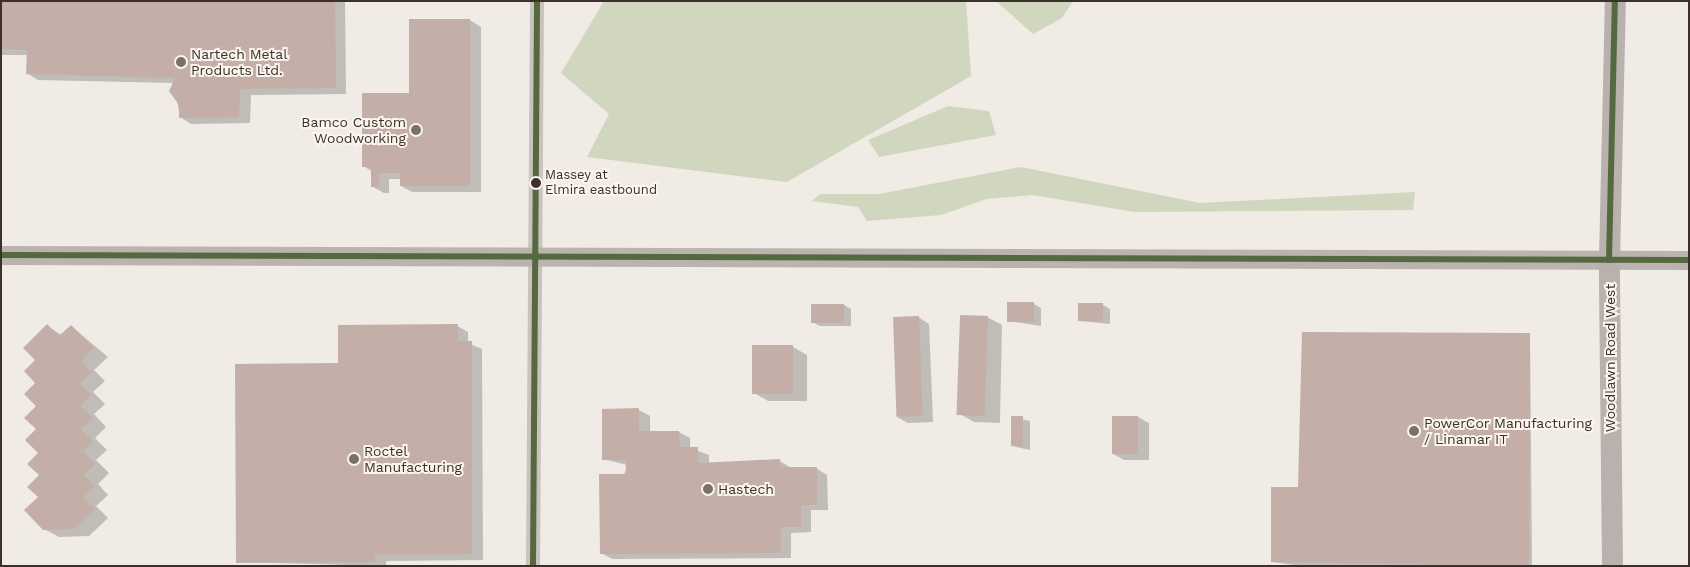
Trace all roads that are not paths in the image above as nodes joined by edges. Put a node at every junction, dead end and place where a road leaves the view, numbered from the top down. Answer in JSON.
{"nodes":[{"id":1,"x":537,"y":1,"type":"edge"},
{"id":2,"x":1615,"y":1,"type":"edge"},
{"id":3,"x":1,"y":255,"type":"edge"},
{"id":4,"x":532,"y":257,"type":"junction"},
{"id":5,"x":1609,"y":260,"type":"junction"},
{"id":6,"x":1689,"y":260,"type":"edge"},
{"id":7,"x":533,"y":566,"type":"edge"},
{"id":8,"x":1612,"y":566,"type":"edge"}],
"edges":[{"from":1,"to":4,"type":"street"},
{"from":2,"to":5,"type":"main road","name":"Woodlawn Road West"},
{"from":3,"to":4,"type":"main road"},
{"from":4,"to":5,"type":"main road"},
{"from":4,"to":7,"type":"street"},
{"from":5,"to":6,"type":"main road"},
{"from":5,"to":8,"type":"main road","name":"Woodlawn Road West"}]}
